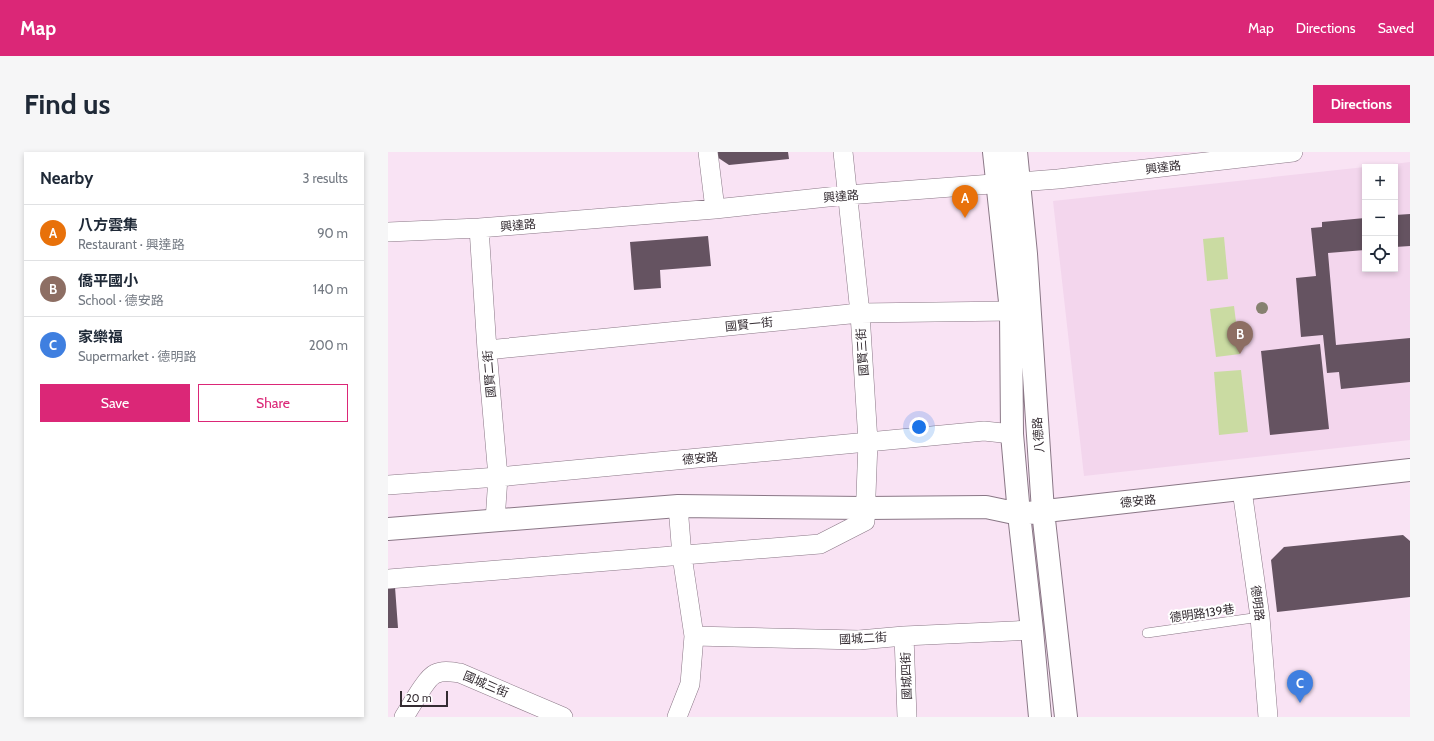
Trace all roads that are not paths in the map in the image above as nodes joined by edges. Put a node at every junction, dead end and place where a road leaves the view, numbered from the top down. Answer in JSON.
{"nodes":[{"id":1,"x":708,"y":152,"type":"edge"},
{"id":2,"x":843,"y":152,"type":"edge"},
{"id":3,"x":994,"y":152,"type":"edge"},
{"id":4,"x":1016,"y":152,"type":"edge"},
{"id":5,"x":1293,"y":152,"type":"edge"},
{"id":6,"x":1266,"y":154,"type":"edge"},
{"id":7,"x":1019,"y":182,"type":"junction"},
{"id":8,"x":997,"y":184,"type":"junction"},
{"id":9,"x":848,"y":195,"type":"junction"},
{"id":10,"x":714,"y":208,"type":"junction"},
{"id":11,"x":479,"y":228,"type":"junction"},
{"id":12,"x":388,"y":232,"type":"edge"},
{"id":13,"x":1011,"y":311,"type":"junction"},
{"id":14,"x":860,"y":313,"type":"junction"},
{"id":15,"x":487,"y":350,"type":"junction"},
{"id":16,"x":1012,"y":434,"type":"junction"},
{"id":17,"x":868,"y":442,"type":"junction"},
{"id":18,"x":1410,"y":470,"type":"edge"},
{"id":19,"x":498,"y":477,"type":"junction"},
{"id":20,"x":388,"y":485,"type":"edge"},
{"id":21,"x":1242,"y":490,"type":"junction"},
{"id":22,"x":678,"y":506,"type":"junction"},
{"id":23,"x":865,"y":508,"type":"junction"},
{"id":24,"x":1043,"y":511,"type":"junction"},
{"id":25,"x":1019,"y":514,"type":"junction"},
{"id":26,"x":495,"y":521,"type":"junction"},
{"id":27,"x":388,"y":529,"type":"edge"},
{"id":28,"x":682,"y":556,"type":"junction"},
{"id":29,"x":388,"y":579,"type":"edge"},
{"id":30,"x":1260,"y":617,"type":"junction"},
{"id":31,"x":1032,"y":630,"type":"junction"},
{"id":32,"x":1147,"y":633,"type":"dead end"},
{"id":33,"x":694,"y":636,"type":"junction"},
{"id":34,"x":904,"y":636,"type":"junction"},
{"id":35,"x":404,"y":717,"type":"edge"},
{"id":36,"x":563,"y":717,"type":"edge"},
{"id":37,"x":677,"y":717,"type":"edge"},
{"id":38,"x":907,"y":717,"type":"edge"},
{"id":39,"x":1040,"y":717,"type":"edge"},
{"id":40,"x":1066,"y":717,"type":"edge"},
{"id":41,"x":1268,"y":717,"type":"edge"}],
"edges":[{"from":1,"to":10,"type":"street"},
{"from":2,"to":9,"type":"street","name":"國賢三街"},
{"from":3,"to":8,"type":"street","name":"八德路"},
{"from":4,"to":7,"type":"street","name":"八德路"},
{"from":5,"to":6,"type":"street","name":"興達路"},
{"from":6,"to":7,"type":"street","name":"興達路"},
{"from":7,"to":8,"type":"street","name":"興達路"},
{"from":7,"to":24,"type":"street","name":"八德路"},
{"from":8,"to":9,"type":"street","name":"興達路"},
{"from":8,"to":13,"type":"street","name":"八德路"},
{"from":9,"to":10,"type":"street","name":"興達路"},
{"from":9,"to":14,"type":"street","name":"國賢三街"},
{"from":10,"to":11,"type":"street","name":"興達路"},
{"from":11,"to":12,"type":"street","name":"興達路"},
{"from":11,"to":15,"type":"street","name":"國賢二街"},
{"from":13,"to":14,"type":"street","name":"國賢一街"},
{"from":13,"to":16,"type":"street","name":"八德路"},
{"from":14,"to":15,"type":"street","name":"國賢一街"},
{"from":14,"to":17,"type":"street","name":"國賢三街"},
{"from":15,"to":19,"type":"street","name":"國賢二街"},
{"from":16,"to":17,"type":"street","name":"德安路"},
{"from":16,"to":25,"type":"street","name":"八德路"},
{"from":17,"to":19,"type":"street","name":"德安路"},
{"from":17,"to":23,"type":"street","name":"國賢三街"},
{"from":18,"to":21,"type":"street","name":"德安路"},
{"from":19,"to":20,"type":"street","name":"德安路"},
{"from":19,"to":26,"type":"street","name":"國賢二街"},
{"from":21,"to":24,"type":"street","name":"德安路"},
{"from":21,"to":30,"type":"street","name":"德明路"},
{"from":22,"to":23,"type":"street","name":"德安路"},
{"from":22,"to":26,"type":"street","name":"德安路"},
{"from":22,"to":28,"type":"street"},
{"from":23,"to":25,"type":"street","name":"德安路"},
{"from":23,"to":28,"type":"street"},
{"from":24,"to":25,"type":"street","name":"德安路"},
{"from":24,"to":40,"type":"street","name":"八德路"},
{"from":25,"to":31,"type":"street","name":"八德路"},
{"from":26,"to":27,"type":"street","name":"德安路"},
{"from":28,"to":29,"type":"street"},
{"from":28,"to":33,"type":"street"},
{"from":30,"to":32,"type":"lane","name":"德明路139巷"},
{"from":30,"to":41,"type":"street","name":"德明路"},
{"from":31,"to":34,"type":"street","name":"國城二街"},
{"from":31,"to":39,"type":"street","name":"八德路"},
{"from":33,"to":34,"type":"street","name":"國城二街"},
{"from":33,"to":37,"type":"street"},
{"from":34,"to":38,"type":"street","name":"國城四街"},
{"from":35,"to":36,"type":"street","name":"國城三街"}]}
